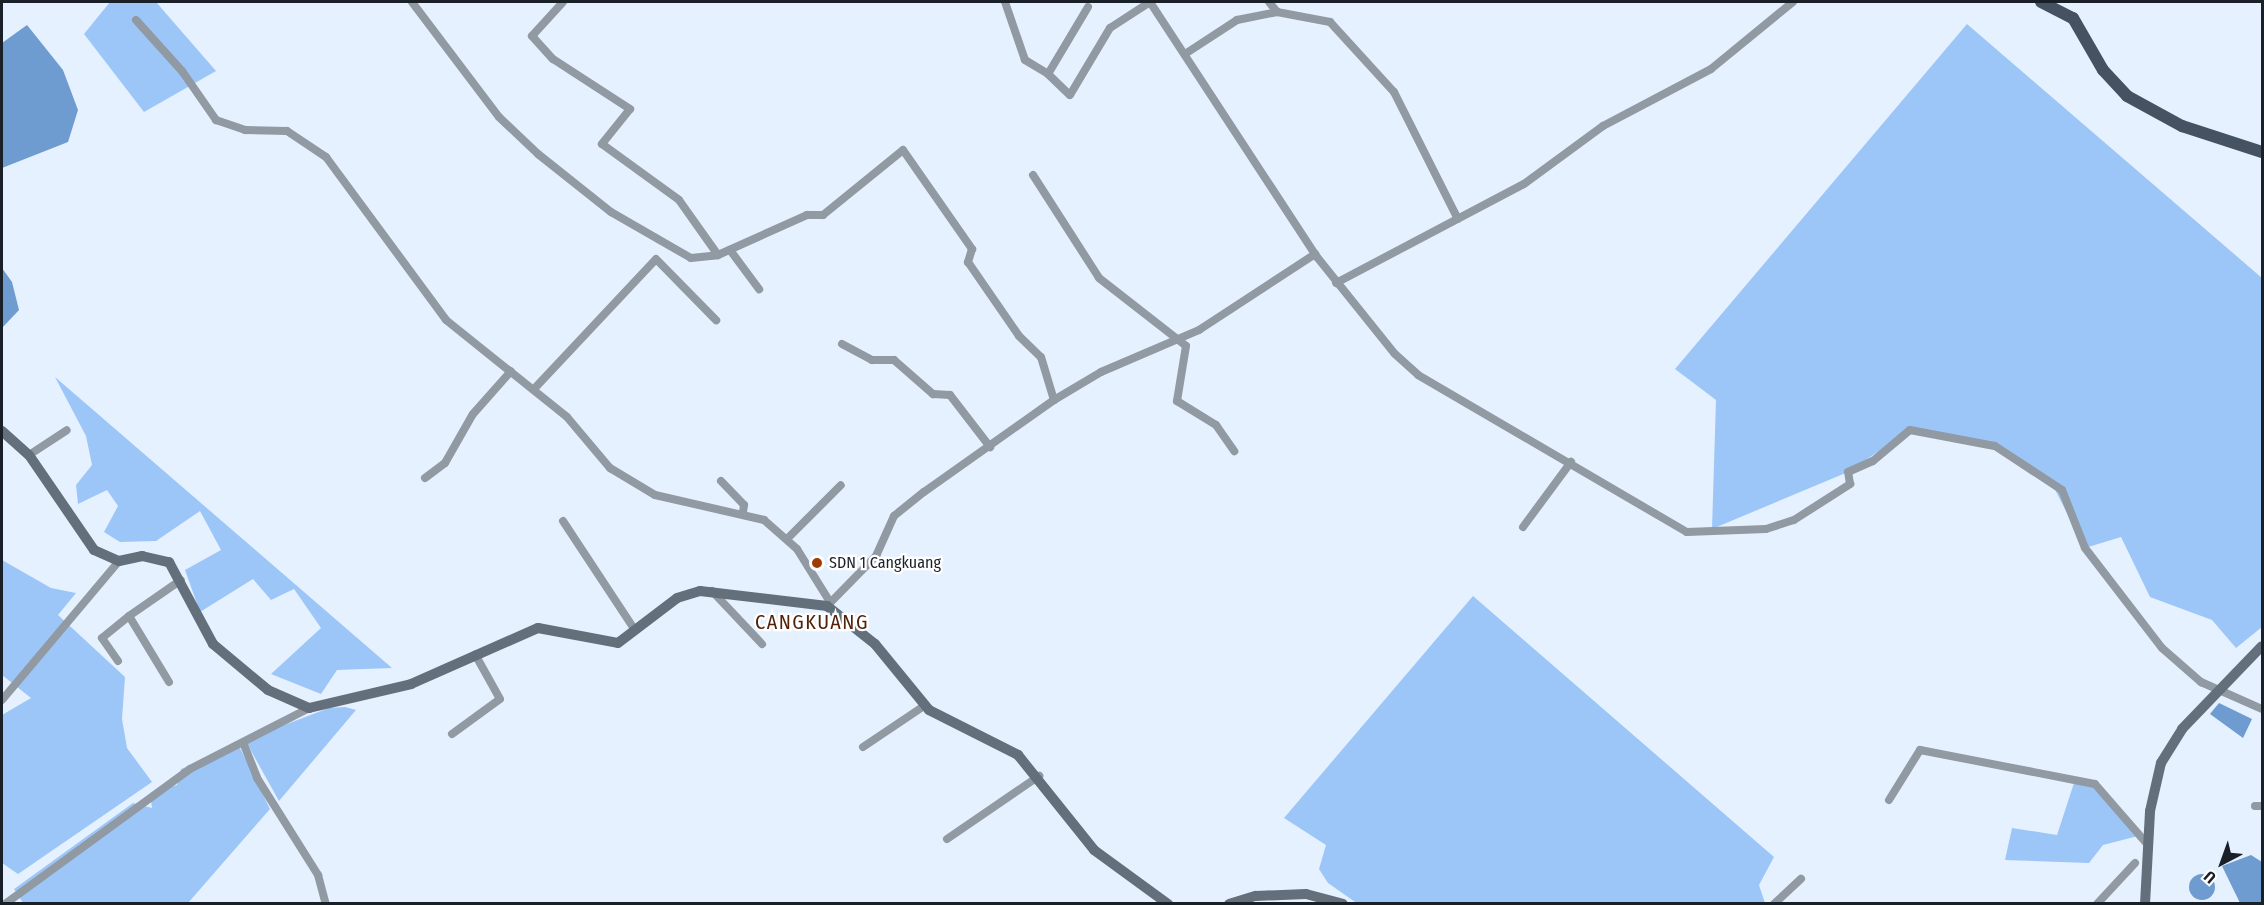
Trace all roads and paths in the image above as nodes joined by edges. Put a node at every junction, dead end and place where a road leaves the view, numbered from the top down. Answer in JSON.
{"nodes":[{"id":1,"x":412,"y":2,"type":"edge"},
{"id":2,"x":563,"y":2,"type":"edge"},
{"id":3,"x":1005,"y":2,"type":"edge"},
{"id":4,"x":1150,"y":2,"type":"edge"},
{"id":5,"x":1269,"y":2,"type":"edge"},
{"id":6,"x":1792,"y":2,"type":"edge"},
{"id":7,"x":2041,"y":2,"type":"edge"},
{"id":8,"x":1088,"y":7,"type":"dead end"},
{"id":9,"x":1277,"y":12,"type":"junction"},
{"id":10,"x":136,"y":20,"type":"dead end"},
{"id":11,"x":1185,"y":54,"type":"junction"},
{"id":12,"x":1048,"y":74,"type":"junction"},
{"id":13,"x":2262,"y":152,"type":"edge"},
{"id":14,"x":1033,"y":176,"type":"dead end"},
{"id":15,"x":1458,"y":219,"type":"junction"},
{"id":16,"x":730,"y":250,"type":"junction"},
{"id":17,"x":1315,"y":254,"type":"junction"},
{"id":18,"x":718,"y":255,"type":"junction"},
{"id":19,"x":1336,"y":283,"type":"junction"},
{"id":20,"x":759,"y":289,"type":"dead end"},
{"id":21,"x":716,"y":320,"type":"dead end"},
{"id":22,"x":1177,"y":337,"type":"junction"},
{"id":23,"x":842,"y":344,"type":"dead end"},
{"id":24,"x":511,"y":371,"type":"junction"},
{"id":25,"x":534,"y":389,"type":"junction"},
{"id":26,"x":1054,"y":400,"type":"junction"},
{"id":27,"x":67,"y":430,"type":"dead end"},
{"id":28,"x":2,"y":431,"type":"edge"},
{"id":29,"x":990,"y":447,"type":"junction"},
{"id":30,"x":1234,"y":451,"type":"dead end"},
{"id":31,"x":29,"y":455,"type":"junction"},
{"id":32,"x":1571,"y":462,"type":"junction"},
{"id":33,"x":425,"y":478,"type":"dead end"},
{"id":34,"x":721,"y":481,"type":"dead end"},
{"id":35,"x":841,"y":485,"type":"dead end"},
{"id":36,"x":743,"y":512,"type":"junction"},
{"id":37,"x":563,"y":521,"type":"dead end"},
{"id":38,"x":1524,"y":527,"type":"dead end"},
{"id":39,"x":787,"y":539,"type":"junction"},
{"id":40,"x":118,"y":561,"type":"junction"},
{"id":41,"x":180,"y":580,"type":"junction"},
{"id":42,"x":711,"y":590,"type":"junction"},
{"id":43,"x":829,"y":604,"type":"junction"},
{"id":44,"x":129,"y":616,"type":"junction"},
{"id":45,"x":635,"y":630,"type":"junction"},
{"id":46,"x":762,"y":644,"type":"dead end"},
{"id":47,"x":2262,"y":646,"type":"edge"},
{"id":48,"x":475,"y":654,"type":"junction"},
{"id":49,"x":118,"y":661,"type":"dead end"},
{"id":50,"x":169,"y":682,"type":"dead end"},
{"id":51,"x":2218,"y":691,"type":"junction"},
{"id":52,"x":2,"y":700,"type":"edge"},
{"id":53,"x":924,"y":706,"type":"junction"},
{"id":54,"x":309,"y":708,"type":"junction"},
{"id":55,"x":2262,"y":709,"type":"edge"},
{"id":56,"x":452,"y":734,"type":"dead end"},
{"id":57,"x":244,"y":745,"type":"junction"},
{"id":58,"x":863,"y":747,"type":"dead end"},
{"id":59,"x":1039,"y":776,"type":"junction"},
{"id":60,"x":1889,"y":800,"type":"dead end"},
{"id":61,"x":947,"y":839,"type":"dead end"},
{"id":62,"x":2149,"y":846,"type":"junction"},
{"id":63,"x":2135,"y":863,"type":"dead end"},
{"id":64,"x":1802,"y":879,"type":"dead end"},
{"id":65,"x":5,"y":903,"type":"edge"},
{"id":66,"x":326,"y":903,"type":"edge"},
{"id":67,"x":1168,"y":903,"type":"edge"},
{"id":68,"x":1229,"y":903,"type":"edge"},
{"id":69,"x":1343,"y":903,"type":"edge"},
{"id":70,"x":1774,"y":903,"type":"edge"},
{"id":71,"x":2097,"y":903,"type":"edge"},
{"id":72,"x":2145,"y":903,"type":"edge"}],
"edges":[{"from":1,"to":18,"type":"street"},
{"from":2,"to":18,"type":"street"},
{"from":3,"to":12,"type":"street"},
{"from":4,"to":11,"type":"street"},
{"from":4,"to":12,"type":"street"},
{"from":5,"to":9,"type":"street"},
{"from":6,"to":15,"type":"street"},
{"from":7,"to":13,"type":"main road"},
{"from":8,"to":12,"type":"street"},
{"from":9,"to":11,"type":"street"},
{"from":9,"to":15,"type":"street"},
{"from":10,"to":24,"type":"street"},
{"from":11,"to":17,"type":"street"},
{"from":14,"to":22,"type":"street"},
{"from":15,"to":19,"type":"street"},
{"from":16,"to":18,"type":"street"},
{"from":16,"to":20,"type":"street"},
{"from":16,"to":26,"type":"street"},
{"from":17,"to":19,"type":"street"},
{"from":17,"to":22,"type":"street"},
{"from":19,"to":32,"type":"street"},
{"from":21,"to":25,"type":"street"},
{"from":22,"to":26,"type":"street"},
{"from":22,"to":30,"type":"street"},
{"from":23,"to":29,"type":"street"},
{"from":24,"to":25,"type":"street"},
{"from":24,"to":33,"type":"street"},
{"from":25,"to":36,"type":"street"},
{"from":26,"to":29,"type":"street"},
{"from":27,"to":31,"type":"street"},
{"from":28,"to":31,"type":"street"},
{"from":29,"to":43,"type":"street"},
{"from":31,"to":40,"type":"street"},
{"from":32,"to":38,"type":"street"},
{"from":32,"to":51,"type":"street"},
{"from":34,"to":36,"type":"street"},
{"from":35,"to":39,"type":"street"},
{"from":36,"to":39,"type":"street"},
{"from":37,"to":45,"type":"street"},
{"from":39,"to":43,"type":"street"},
{"from":40,"to":41,"type":"street"},
{"from":40,"to":52,"type":"street"},
{"from":41,"to":44,"type":"street"},
{"from":41,"to":54,"type":"street"},
{"from":42,"to":43,"type":"street"},
{"from":42,"to":45,"type":"street"},
{"from":42,"to":46,"type":"street"},
{"from":43,"to":53,"type":"street"},
{"from":44,"to":49,"type":"street"},
{"from":44,"to":50,"type":"street"},
{"from":45,"to":48,"type":"street"},
{"from":47,"to":51,"type":"street"},
{"from":48,"to":54,"type":"street"},
{"from":48,"to":56,"type":"street"},
{"from":51,"to":55,"type":"street"},
{"from":51,"to":62,"type":"street"},
{"from":53,"to":58,"type":"street"},
{"from":53,"to":59,"type":"street"},
{"from":54,"to":57,"type":"street"},
{"from":57,"to":65,"type":"street"},
{"from":57,"to":66,"type":"street"},
{"from":59,"to":61,"type":"street"},
{"from":59,"to":67,"type":"street"},
{"from":60,"to":62,"type":"street"},
{"from":62,"to":72,"type":"street"},
{"from":63,"to":71,"type":"street"},
{"from":64,"to":70,"type":"street"},
{"from":68,"to":69,"type":"street"}]}
